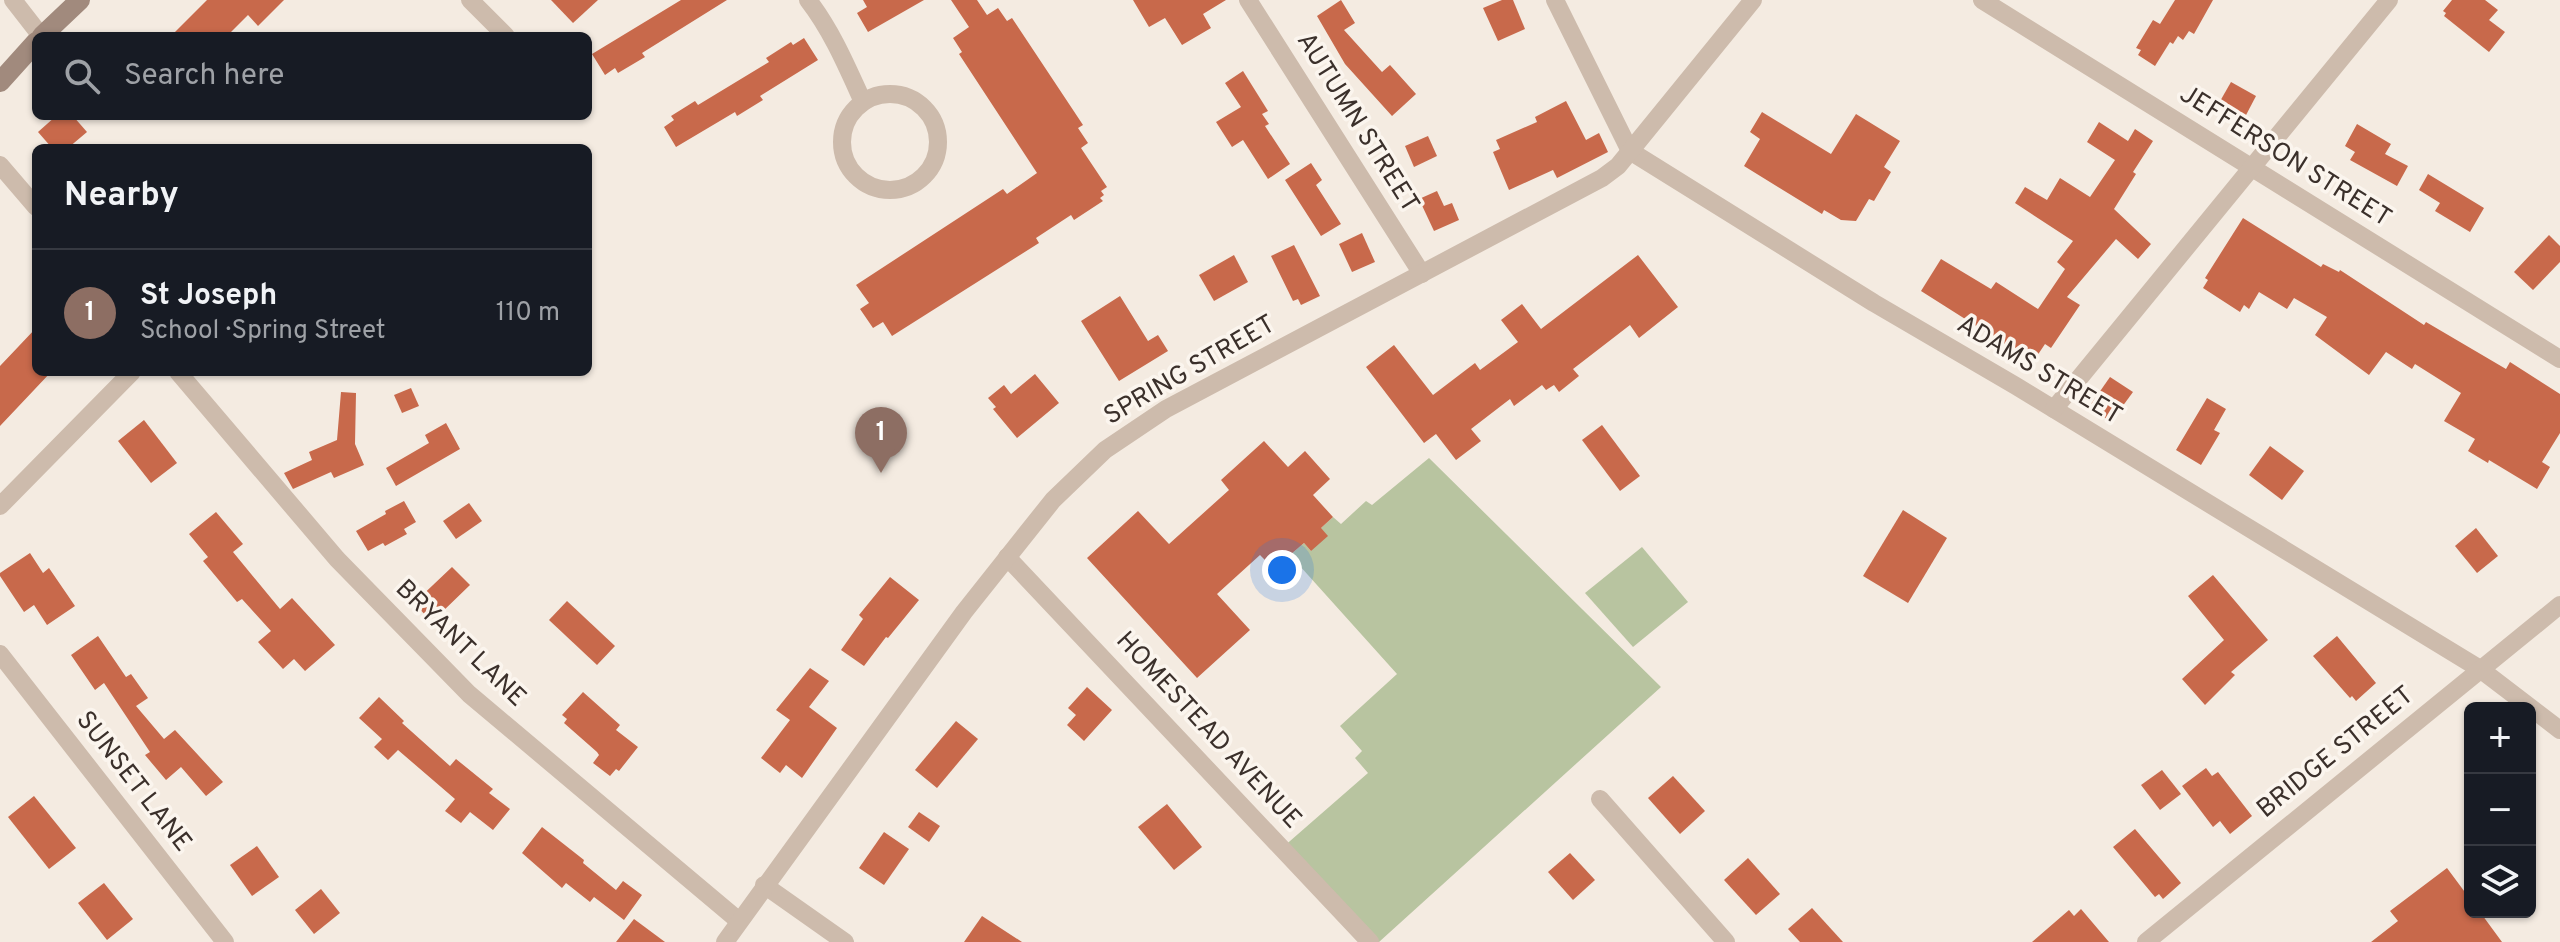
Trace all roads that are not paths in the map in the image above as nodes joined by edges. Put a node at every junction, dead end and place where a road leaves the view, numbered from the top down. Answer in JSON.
{"nodes":[{"id":1,"x":13,"y":0,"type":"edge"},
{"id":2,"x":80,"y":0,"type":"edge"},
{"id":3,"x":470,"y":0,"type":"edge"},
{"id":4,"x":808,"y":0,"type":"edge"},
{"id":5,"x":1248,"y":0,"type":"edge"},
{"id":6,"x":1555,"y":0,"type":"edge"},
{"id":7,"x":1753,"y":0,"type":"edge"},
{"id":8,"x":1982,"y":0,"type":"edge"},
{"id":9,"x":2389,"y":0,"type":"edge"},
{"id":10,"x":38,"y":32,"type":"edge"},
{"id":11,"x":45,"y":32,"type":"edge"},
{"id":12,"x":502,"y":32,"type":"edge"},
{"id":13,"x":32,"y":46,"type":"edge"},
{"id":14,"x":0,"y":82,"type":"edge"},
{"id":15,"x":863,"y":102,"type":"junction"},
{"id":16,"x":1630,"y":151,"type":"junction"},
{"id":17,"x":0,"y":165,"type":"edge"},
{"id":18,"x":2253,"y":166,"type":"junction"},
{"id":19,"x":32,"y":202,"type":"edge"},
{"id":20,"x":1422,"y":274,"type":"junction"},
{"id":21,"x":2560,"y":359,"type":"edge"},
{"id":22,"x":128,"y":376,"type":"edge"},
{"id":23,"x":181,"y":376,"type":"edge"},
{"id":24,"x":2054,"y":409,"type":"junction"},
{"id":25,"x":0,"y":506,"type":"edge"},
{"id":26,"x":1007,"y":557,"type":"junction"},
{"id":27,"x":2560,"y":605,"type":"edge"},
{"id":28,"x":0,"y":654,"type":"edge"},
{"id":29,"x":2480,"y":669,"type":"junction"},
{"id":30,"x":2560,"y":730,"type":"edge"},
{"id":31,"x":1600,"y":799,"type":"dead end"},
{"id":32,"x":764,"y":885,"type":"junction"},
{"id":33,"x":739,"y":921,"type":"junction"},
{"id":34,"x":225,"y":942,"type":"edge"},
{"id":35,"x":725,"y":942,"type":"edge"},
{"id":36,"x":845,"y":942,"type":"edge"},
{"id":37,"x":1370,"y":942,"type":"edge"},
{"id":38,"x":1726,"y":942,"type":"edge"},
{"id":39,"x":2146,"y":942,"type":"edge"}],
"edges":[{"from":1,"to":10,"type":"street"},
{"from":2,"to":11,"type":"main road"},
{"from":3,"to":12,"type":"street"},
{"from":4,"to":15,"type":"street"},
{"from":5,"to":20,"type":"street","name":"AUTUMN STREET"},
{"from":6,"to":16,"type":"street"},
{"from":7,"to":16,"type":"street","name":"SPRING STREET"},
{"from":8,"to":18,"type":"street","name":"JEFFERSON STREET"},
{"from":9,"to":18,"type":"street"},
{"from":13,"to":14,"type":"main road"},
{"from":15,"to":15,"type":"street"},
{"from":16,"to":20,"type":"street","name":"SPRING STREET"},
{"from":16,"to":24,"type":"street","name":"ADAMS STREET"},
{"from":17,"to":19,"type":"street"},
{"from":18,"to":21,"type":"street","name":"JEFFERSON STREET"},
{"from":18,"to":24,"type":"street"},
{"from":20,"to":26,"type":"street","name":"SPRING STREET"},
{"from":22,"to":25,"type":"street"},
{"from":23,"to":33,"type":"street","name":"BRYANT LANE"},
{"from":24,"to":29,"type":"street","name":"ADAMS STREET"},
{"from":26,"to":32,"type":"street","name":"SPRING STREET"},
{"from":26,"to":37,"type":"street","name":"HOMESTEAD AVENUE"},
{"from":27,"to":29,"type":"street","name":"BRIDGE STREET"},
{"from":28,"to":34,"type":"street","name":"SUNSET LANE"},
{"from":29,"to":30,"type":"street","name":"ADAMS STREET"},
{"from":29,"to":39,"type":"street","name":"BRIDGE STREET"},
{"from":31,"to":38,"type":"street"},
{"from":32,"to":33,"type":"street","name":"SPRING STREET"},
{"from":32,"to":36,"type":"street"},
{"from":33,"to":35,"type":"street","name":"SPRING STREET"}]}
